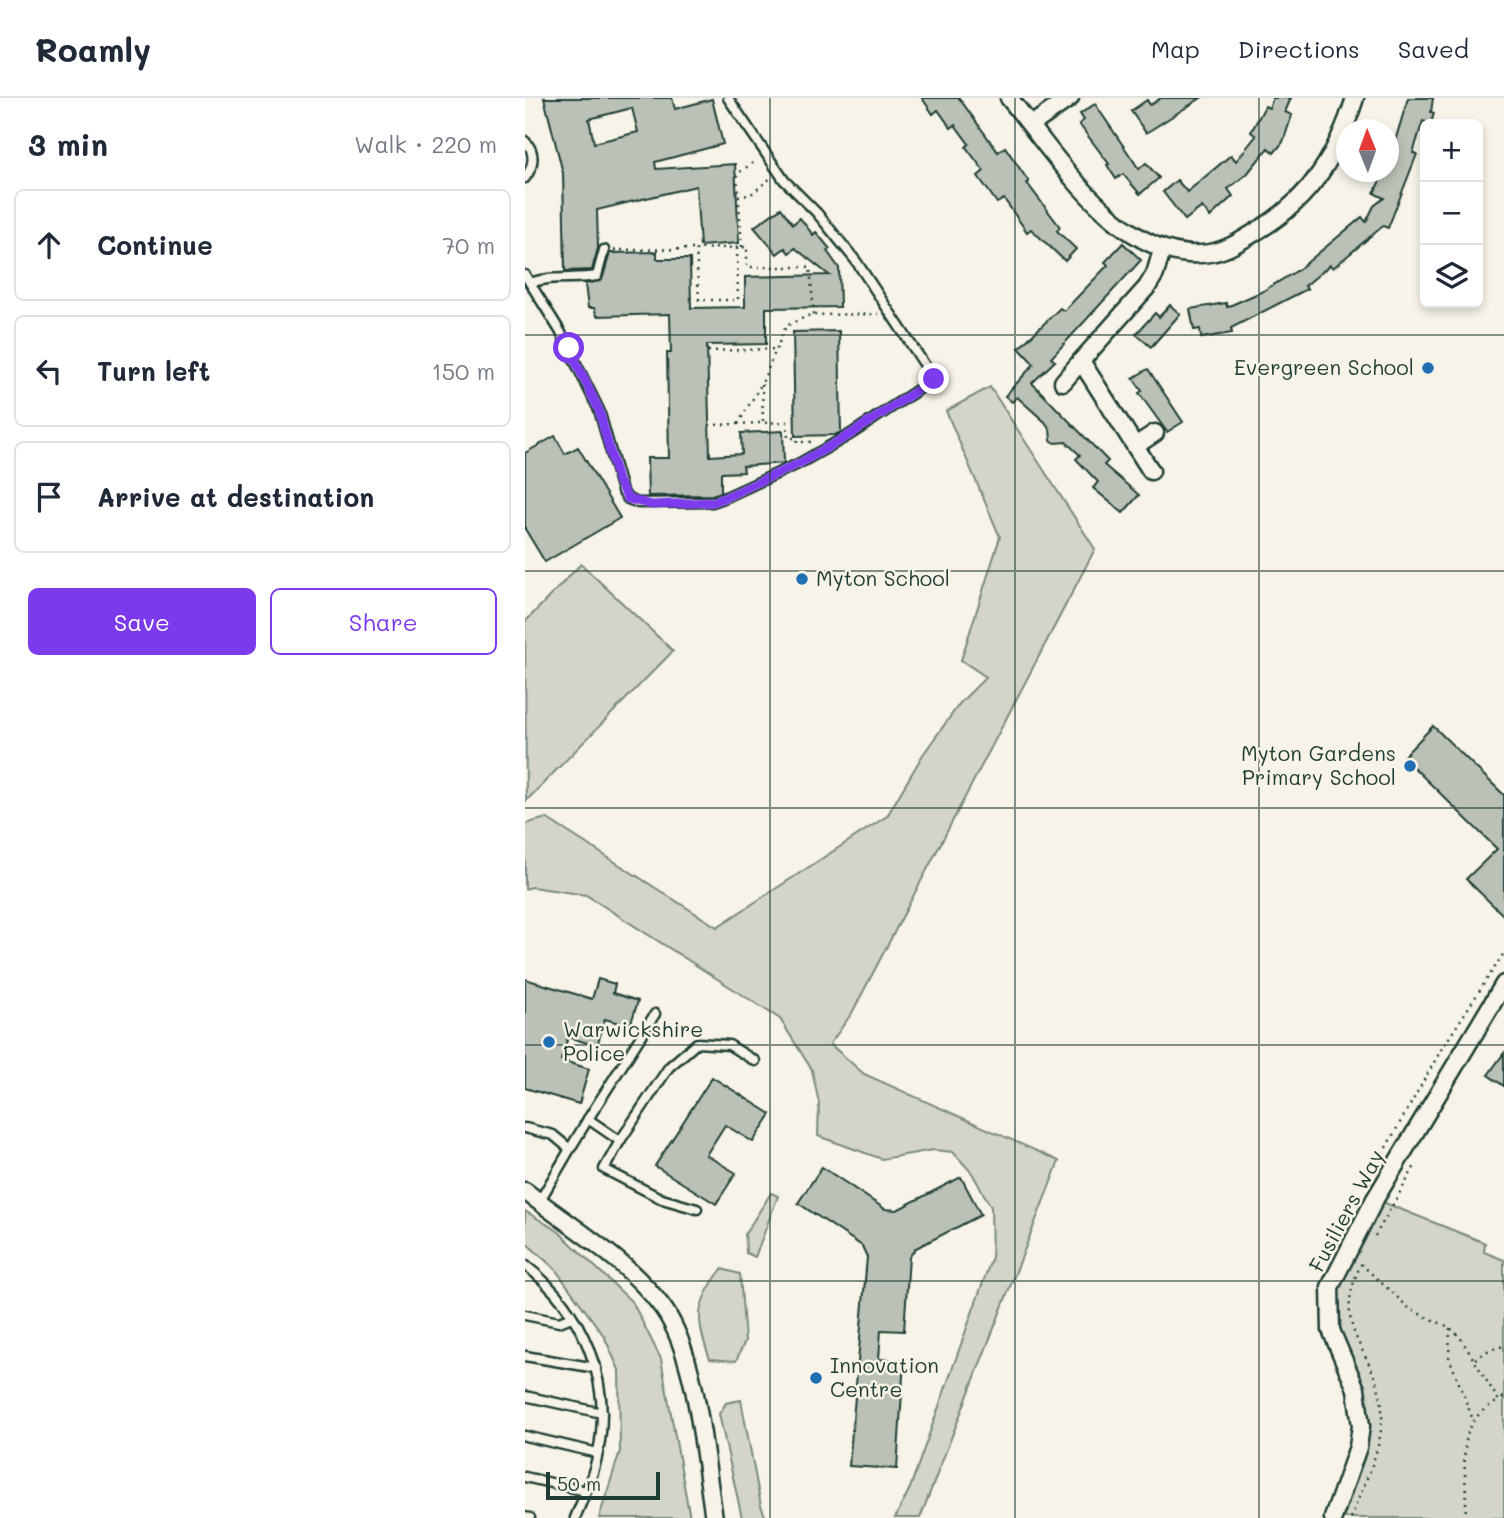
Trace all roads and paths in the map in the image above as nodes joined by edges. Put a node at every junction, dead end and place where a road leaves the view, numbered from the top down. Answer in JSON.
{"nodes":[{"id":1,"x":728,"y":98,"type":"edge"},
{"id":2,"x":1009,"y":98,"type":"edge"},
{"id":3,"x":1070,"y":98,"type":"edge"},
{"id":4,"x":1355,"y":98,"type":"edge"},
{"id":5,"x":1031,"y":125,"type":"junction"},
{"id":6,"x":525,"y":141,"type":"edge"},
{"id":7,"x":766,"y":154,"type":"junction"},
{"id":8,"x":778,"y":172,"type":"junction"},
{"id":9,"x":525,"y":178,"type":"edge"},
{"id":10,"x":738,"y":196,"type":"junction"},
{"id":11,"x":737,"y":247,"type":"junction"},
{"id":12,"x":742,"y":247,"type":"junction"},
{"id":13,"x":696,"y":249,"type":"junction"},
{"id":14,"x":604,"y":250,"type":"joint"},
{"id":15,"x":1163,"y":250,"type":"junction"},
{"id":16,"x":528,"y":279,"type":"edge"},
{"id":17,"x":891,"y":314,"type":"junction"},
{"id":18,"x":814,"y":315,"type":"junction"},
{"id":19,"x":777,"y":349,"type":"junction"},
{"id":20,"x":708,"y":351,"type":"dead end"},
{"id":21,"x":1081,"y":361,"type":"junction"},
{"id":22,"x":1062,"y":382,"type":"dead end"},
{"id":23,"x":762,"y":383,"type":"junction"},
{"id":24,"x":763,"y":423,"type":"junction"},
{"id":25,"x":738,"y":424,"type":"junction"},
{"id":26,"x":709,"y":425,"type":"dead end"},
{"id":27,"x":1155,"y":433,"type":"dead end"},
{"id":28,"x":836,"y":442,"type":"junction"},
{"id":29,"x":1135,"y":446,"type":"junction"},
{"id":30,"x":1151,"y":471,"type":"dead end"},
{"id":31,"x":1504,"y":953,"type":"edge"},
{"id":32,"x":1504,"y":984,"type":"edge"},
{"id":33,"x":655,"y":1014,"type":"dead end"},
{"id":34,"x":755,"y":1061,"type":"dead end"},
{"id":35,"x":588,"y":1119,"type":"junction"},
{"id":36,"x":525,"y":1128,"type":"edge"},
{"id":37,"x":620,"y":1141,"type":"junction"},
{"id":38,"x":569,"y":1149,"type":"junction"},
{"id":39,"x":1419,"y":1158,"type":"dead end"},
{"id":40,"x":1378,"y":1161,"type":"dead end"},
{"id":41,"x":525,"y":1191,"type":"edge"},
{"id":42,"x":539,"y":1202,"type":"junction"},
{"id":43,"x":697,"y":1209,"type":"dead end"},
{"id":44,"x":1372,"y":1242,"type":"dead end"},
{"id":45,"x":1366,"y":1253,"type":"dead end"},
{"id":46,"x":1361,"y":1264,"type":"junction"},
{"id":47,"x":525,"y":1265,"type":"edge"},
{"id":48,"x":525,"y":1315,"type":"edge"},
{"id":49,"x":572,"y":1317,"type":"junction"},
{"id":50,"x":1450,"y":1328,"type":"junction"},
{"id":51,"x":1504,"y":1346,"type":"edge"},
{"id":52,"x":525,"y":1356,"type":"edge"},
{"id":53,"x":1475,"y":1359,"type":"junction"},
{"id":54,"x":596,"y":1368,"type":"junction"},
{"id":55,"x":525,"y":1396,"type":"edge"},
{"id":56,"x":1504,"y":1397,"type":"edge"},
{"id":57,"x":1499,"y":1401,"type":"junction"},
{"id":58,"x":602,"y":1413,"type":"junction"},
{"id":59,"x":1473,"y":1420,"type":"junction"},
{"id":60,"x":525,"y":1436,"type":"edge"},
{"id":61,"x":598,"y":1453,"type":"junction"},
{"id":62,"x":525,"y":1477,"type":"edge"},
{"id":63,"x":586,"y":1491,"type":"junction"},
{"id":64,"x":575,"y":1518,"type":"edge"},
{"id":65,"x":714,"y":1518,"type":"edge"},
{"id":66,"x":1333,"y":1518,"type":"edge"},
{"id":67,"x":1351,"y":1518,"type":"edge"},
{"id":68,"x":1465,"y":1518,"type":"edge"}],
"edges":[{"from":1,"to":7,"type":"lane"},
{"from":2,"to":5,"type":"street"},
{"from":3,"to":5,"type":"street"},
{"from":4,"to":15,"type":"street"},
{"from":5,"to":15,"type":"street"},
{"from":6,"to":9,"type":"lane"},
{"from":7,"to":8,"type":"lane"},
{"from":7,"to":10,"type":"path"},
{"from":8,"to":10,"type":"path"},
{"from":8,"to":17,"type":"lane"},
{"from":10,"to":12,"type":"path"},
{"from":11,"to":12,"type":"path"},
{"from":11,"to":13,"type":"path"},
{"from":11,"to":13,"type":"path"},
{"from":12,"to":18,"type":"path"},
{"from":13,"to":14,"type":"path"},
{"from":14,"to":16,"type":"lane"},
{"from":15,"to":21,"type":"street"},
{"from":16,"to":28,"type":"lane"},
{"from":17,"to":18,"type":"path"},
{"from":17,"to":28,"type":"lane"},
{"from":18,"to":19,"type":"path"},
{"from":19,"to":20,"type":"path"},
{"from":19,"to":23,"type":"path"},
{"from":21,"to":22,"type":"street"},
{"from":21,"to":29,"type":"street"},
{"from":23,"to":24,"type":"path"},
{"from":23,"to":25,"type":"path"},
{"from":24,"to":25,"type":"path"},
{"from":24,"to":28,"type":"path"},
{"from":25,"to":26,"type":"path"},
{"from":27,"to":29,"type":"street"},
{"from":29,"to":30,"type":"street"},
{"from":31,"to":40,"type":"path"},
{"from":32,"to":66,"type":"street","name":"Fusiliers Way"},
{"from":33,"to":35,"type":"lane"},
{"from":34,"to":37,"type":"lane"},
{"from":35,"to":37,"type":"lane"},
{"from":35,"to":38,"type":"lane"},
{"from":36,"to":38,"type":"lane"},
{"from":37,"to":43,"type":"lane"},
{"from":38,"to":42,"type":"lane"},
{"from":39,"to":44,"type":"path"},
{"from":41,"to":42,"type":"street"},
{"from":42,"to":65,"type":"street"},
{"from":45,"to":46,"type":"path"},
{"from":46,"to":50,"type":"path"},
{"from":46,"to":67,"type":"path"},
{"from":47,"to":49,"type":"lane"},
{"from":48,"to":49,"type":"lane"},
{"from":49,"to":54,"type":"lane"},
{"from":50,"to":53,"type":"path"},
{"from":50,"to":59,"type":"path"},
{"from":51,"to":53,"type":"path"},
{"from":52,"to":54,"type":"lane"},
{"from":53,"to":57,"type":"path"},
{"from":54,"to":58,"type":"lane"},
{"from":55,"to":58,"type":"lane"},
{"from":56,"to":57,"type":"path"},
{"from":57,"to":59,"type":"path"},
{"from":58,"to":61,"type":"lane"},
{"from":59,"to":68,"type":"path"},
{"from":60,"to":61,"type":"lane"},
{"from":61,"to":63,"type":"lane"},
{"from":62,"to":63,"type":"lane"},
{"from":63,"to":64,"type":"lane"}]}
